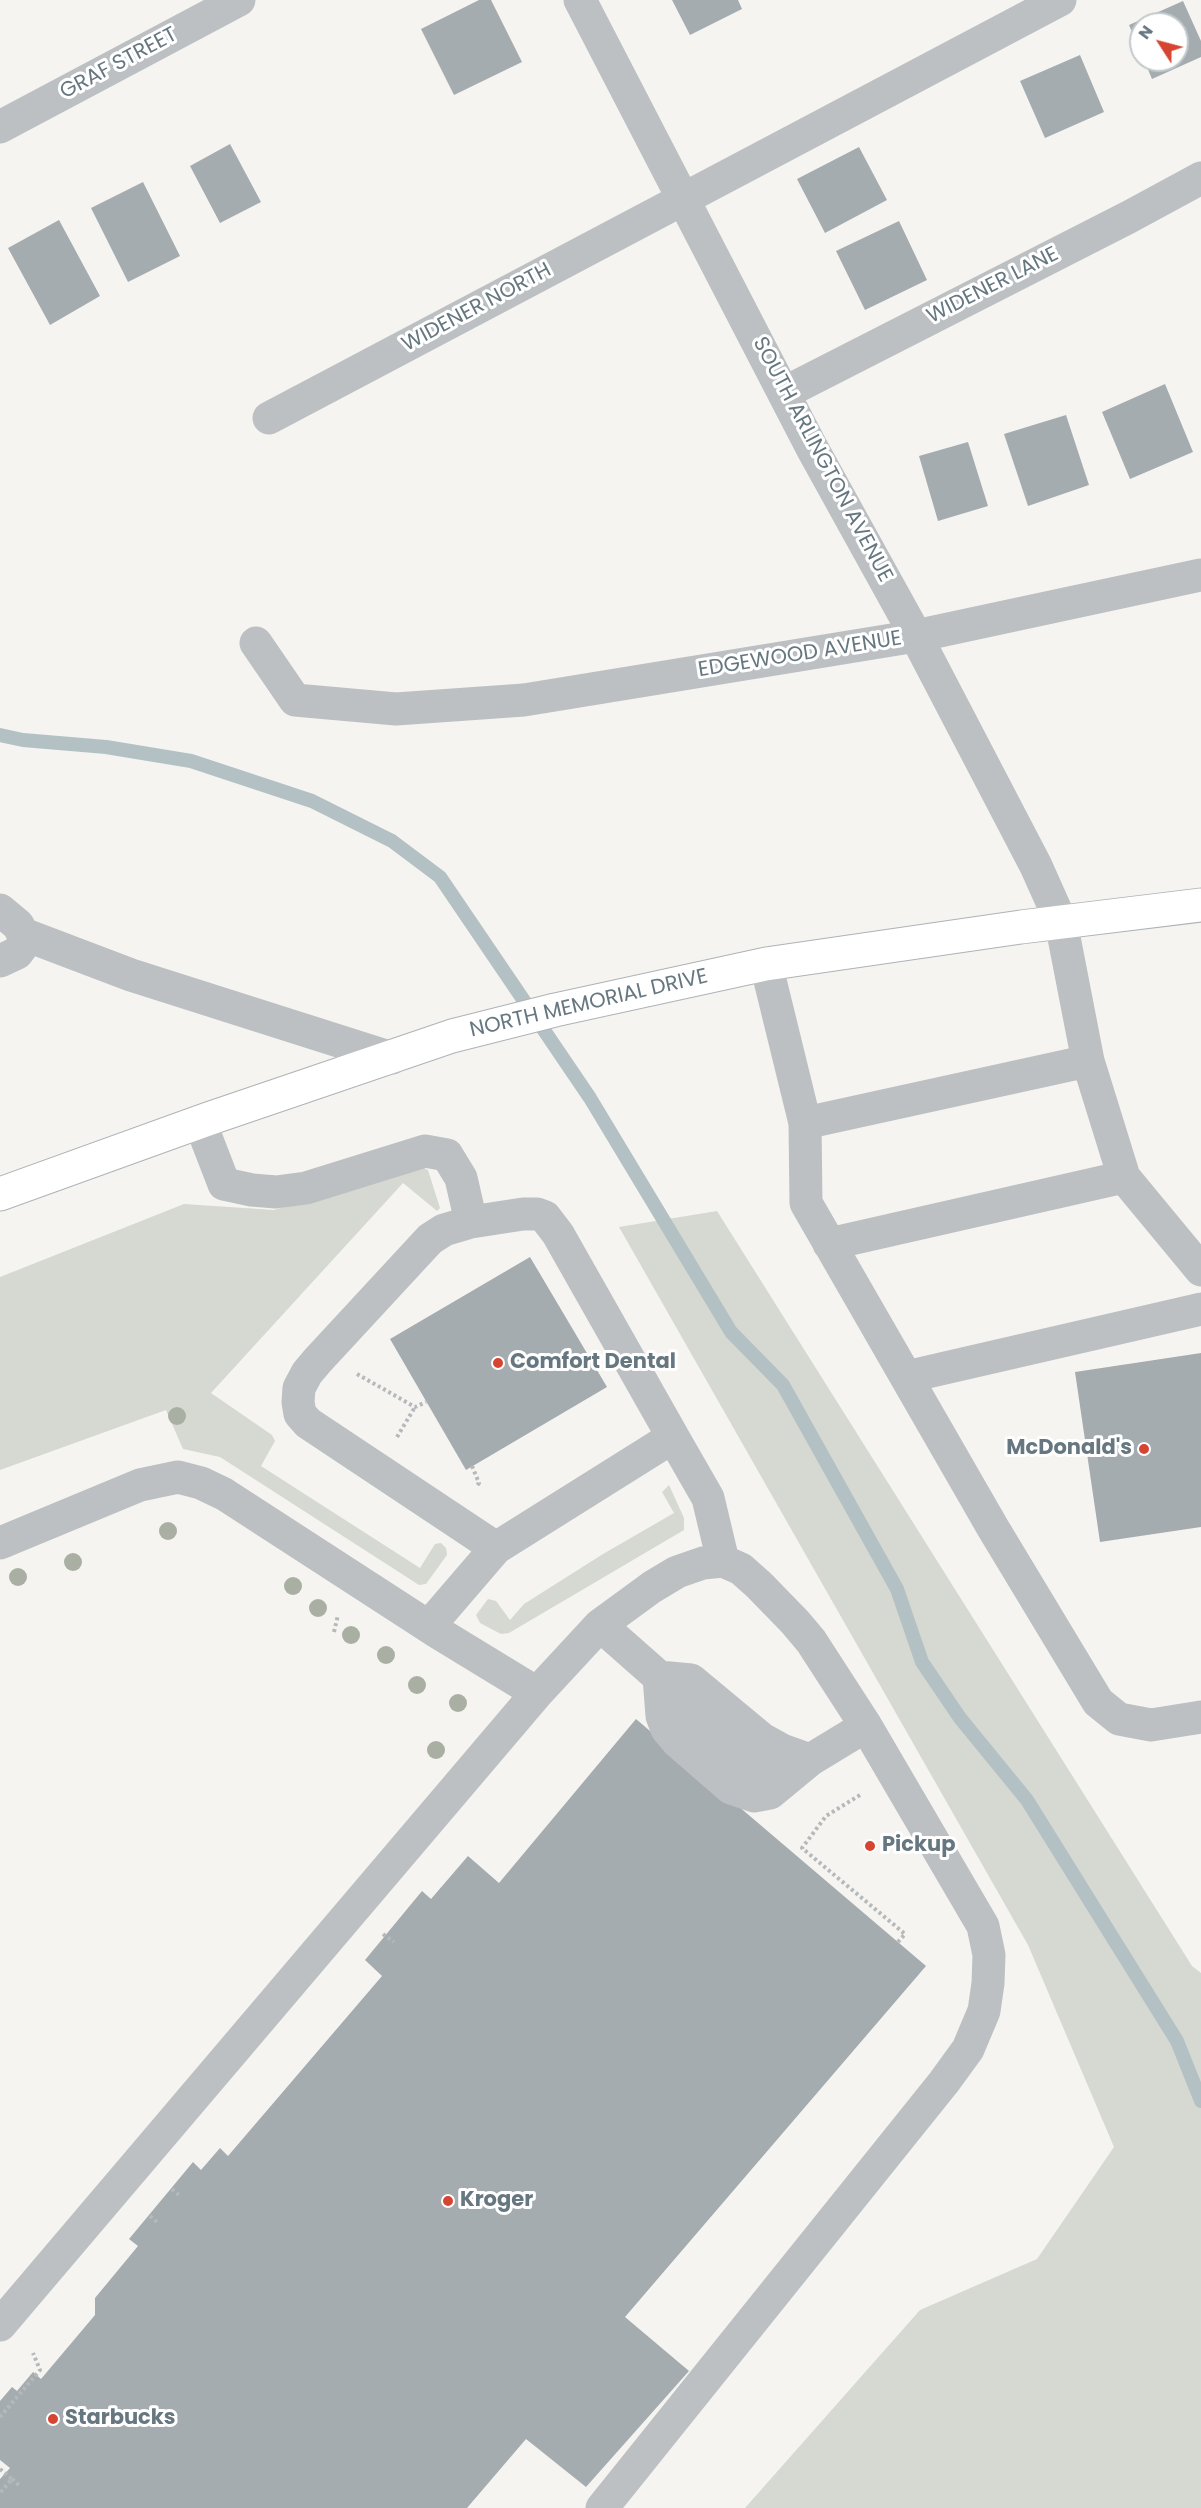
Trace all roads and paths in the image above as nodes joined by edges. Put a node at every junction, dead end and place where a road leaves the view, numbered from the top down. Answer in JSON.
{"nodes":[{"id":1,"x":239,"y":0,"type":"edge"},
{"id":2,"x":580,"y":0,"type":"edge"},
{"id":3,"x":1060,"y":0,"type":"edge"},
{"id":4,"x":0,"y":127,"type":"edge"},
{"id":5,"x":1201,"y":178,"type":"edge"},
{"id":6,"x":684,"y":198,"type":"junction"},
{"id":7,"x":784,"y":393,"type":"junction"},
{"id":8,"x":269,"y":418,"type":"dead end"},
{"id":9,"x":1201,"y":575,"type":"edge"},
{"id":10,"x":916,"y":636,"type":"junction"},
{"id":11,"x":256,"y":643,"type":"dead end"},
{"id":12,"x":1201,"y":905,"type":"edge"},
{"id":13,"x":0,"y":910,"type":"edge"},
{"id":14,"x":1060,"y":922,"type":"junction"},
{"id":15,"x":23,"y":934,"type":"junction"},
{"id":16,"x":0,"y":961,"type":"edge"},
{"id":17,"x":766,"y":964,"type":"junction"},
{"id":18,"x":392,"y":1058,"type":"junction"},
{"id":19,"x":1088,"y":1061,"type":"junction"},
{"id":20,"x":200,"y":1122,"type":"junction"},
{"id":21,"x":805,"y":1123,"type":"junction"},
{"id":22,"x":1124,"y":1177,"type":"junction"},
{"id":23,"x":0,"y":1194,"type":"edge"},
{"id":24,"x":471,"y":1222,"type":"junction"},
{"id":25,"x":830,"y":1244,"type":"junction"},
{"id":26,"x":1201,"y":1270,"type":"edge"},
{"id":27,"x":1201,"y":1309,"type":"edge"},
{"id":28,"x":323,"y":1354,"type":"junction"},
{"id":29,"x":906,"y":1377,"type":"junction"},
{"id":30,"x":426,"y":1402,"type":"dead end"},
{"id":31,"x":673,"y":1437,"type":"junction"},
{"id":32,"x":0,"y":1543,"type":"edge"},
{"id":33,"x":496,"y":1548,"type":"junction"},
{"id":34,"x":723,"y":1561,"type":"junction"},
{"id":35,"x":600,"y":1625,"type":"junction"},
{"id":36,"x":429,"y":1626,"type":"junction"},
{"id":37,"x":659,"y":1677,"type":"junction"},
{"id":38,"x":537,"y":1693,"type":"junction"},
{"id":39,"x":1201,"y":1717,"type":"edge"},
{"id":40,"x":866,"y":1726,"type":"junction"},
{"id":41,"x":810,"y":1760,"type":"junction"},
{"id":42,"x":861,"y":1794,"type":"dead end"},
{"id":43,"x":379,"y":1930,"type":"dead end"},
{"id":44,"x":394,"y":1942,"type":"dead end"},
{"id":45,"x":898,"y":1942,"type":"dead end"},
{"id":46,"x":172,"y":2189,"type":"dead end"},
{"id":47,"x":180,"y":2196,"type":"dead end"},
{"id":48,"x":150,"y":2216,"type":"dead end"},
{"id":49,"x":158,"y":2223,"type":"dead end"},
{"id":50,"x":0,"y":2325,"type":"edge"},
{"id":51,"x":33,"y":2353,"type":"dead end"},
{"id":52,"x":0,"y":2417,"type":"edge"},
{"id":53,"x":0,"y":2469,"type":"edge"},
{"id":54,"x":12,"y":2479,"type":"junction"},
{"id":55,"x":21,"y":2487,"type":"dead end"},
{"id":56,"x":0,"y":2493,"type":"edge"},
{"id":57,"x":602,"y":2508,"type":"edge"}],
"edges":[{"from":1,"to":4,"type":"street","name":"GRAF STREET"},
{"from":2,"to":6,"type":"street","name":"SOUTH ARLINGTON AVENUE"},
{"from":3,"to":6,"type":"street"},
{"from":5,"to":7,"type":"street","name":"WIDENER LANE"},
{"from":6,"to":7,"type":"street","name":"SOUTH ARLINGTON AVENUE"},
{"from":6,"to":8,"type":"street","name":"WIDENER NORTH"},
{"from":7,"to":10,"type":"street","name":"SOUTH ARLINGTON AVENUE"},
{"from":9,"to":10,"type":"street","name":"EDGEWOOD AVENUE"},
{"from":10,"to":11,"type":"street","name":"EDGEWOOD AVENUE"},
{"from":10,"to":14,"type":"street","name":"SOUTH ARLINGTON AVENUE"},
{"from":12,"to":14,"type":"main road","name":"NORTH MEMORIAL DRIVE"},
{"from":13,"to":15,"type":"street"},
{"from":14,"to":17,"type":"main road","name":"NORTH MEMORIAL DRIVE"},
{"from":14,"to":19,"type":"street","name":"SOUTH ARLINGTON AVENUE"},
{"from":15,"to":16,"type":"street"},
{"from":15,"to":18,"type":"street"},
{"from":17,"to":18,"type":"main road","name":"NORTH MEMORIAL DRIVE"},
{"from":17,"to":21,"type":"street"},
{"from":18,"to":20,"type":"main road","name":"NORTH MEMORIAL DRIVE"},
{"from":19,"to":21,"type":"street"},
{"from":19,"to":22,"type":"street","name":"SOUTH ARLINGTON AVENUE"},
{"from":20,"to":23,"type":"main road","name":"NORTH MEMORIAL DRIVE"},
{"from":20,"to":24,"type":"street"},
{"from":21,"to":25,"type":"street"},
{"from":22,"to":25,"type":"street"},
{"from":22,"to":26,"type":"street"},
{"from":24,"to":28,"type":"street"},
{"from":24,"to":31,"type":"street"},
{"from":25,"to":29,"type":"street"},
{"from":27,"to":29,"type":"street"},
{"from":28,"to":30,"type":"path"},
{"from":28,"to":33,"type":"street"},
{"from":29,"to":39,"type":"street"},
{"from":31,"to":33,"type":"street"},
{"from":31,"to":34,"type":"street"},
{"from":32,"to":36,"type":"street"},
{"from":33,"to":36,"type":"street"},
{"from":34,"to":35,"type":"street"},
{"from":34,"to":40,"type":"street"},
{"from":35,"to":37,"type":"street"},
{"from":35,"to":38,"type":"street"},
{"from":36,"to":38,"type":"street"},
{"from":37,"to":41,"type":"street"},
{"from":37,"to":41,"type":"street"},
{"from":38,"to":50,"type":"street"},
{"from":40,"to":41,"type":"street"},
{"from":40,"to":57,"type":"street"},
{"from":42,"to":45,"type":"path"},
{"from":43,"to":44,"type":"path"},
{"from":46,"to":47,"type":"path"},
{"from":48,"to":49,"type":"path"},
{"from":51,"to":52,"type":"path"},
{"from":53,"to":54,"type":"path"},
{"from":54,"to":55,"type":"path"},
{"from":54,"to":56,"type":"path"}]}
